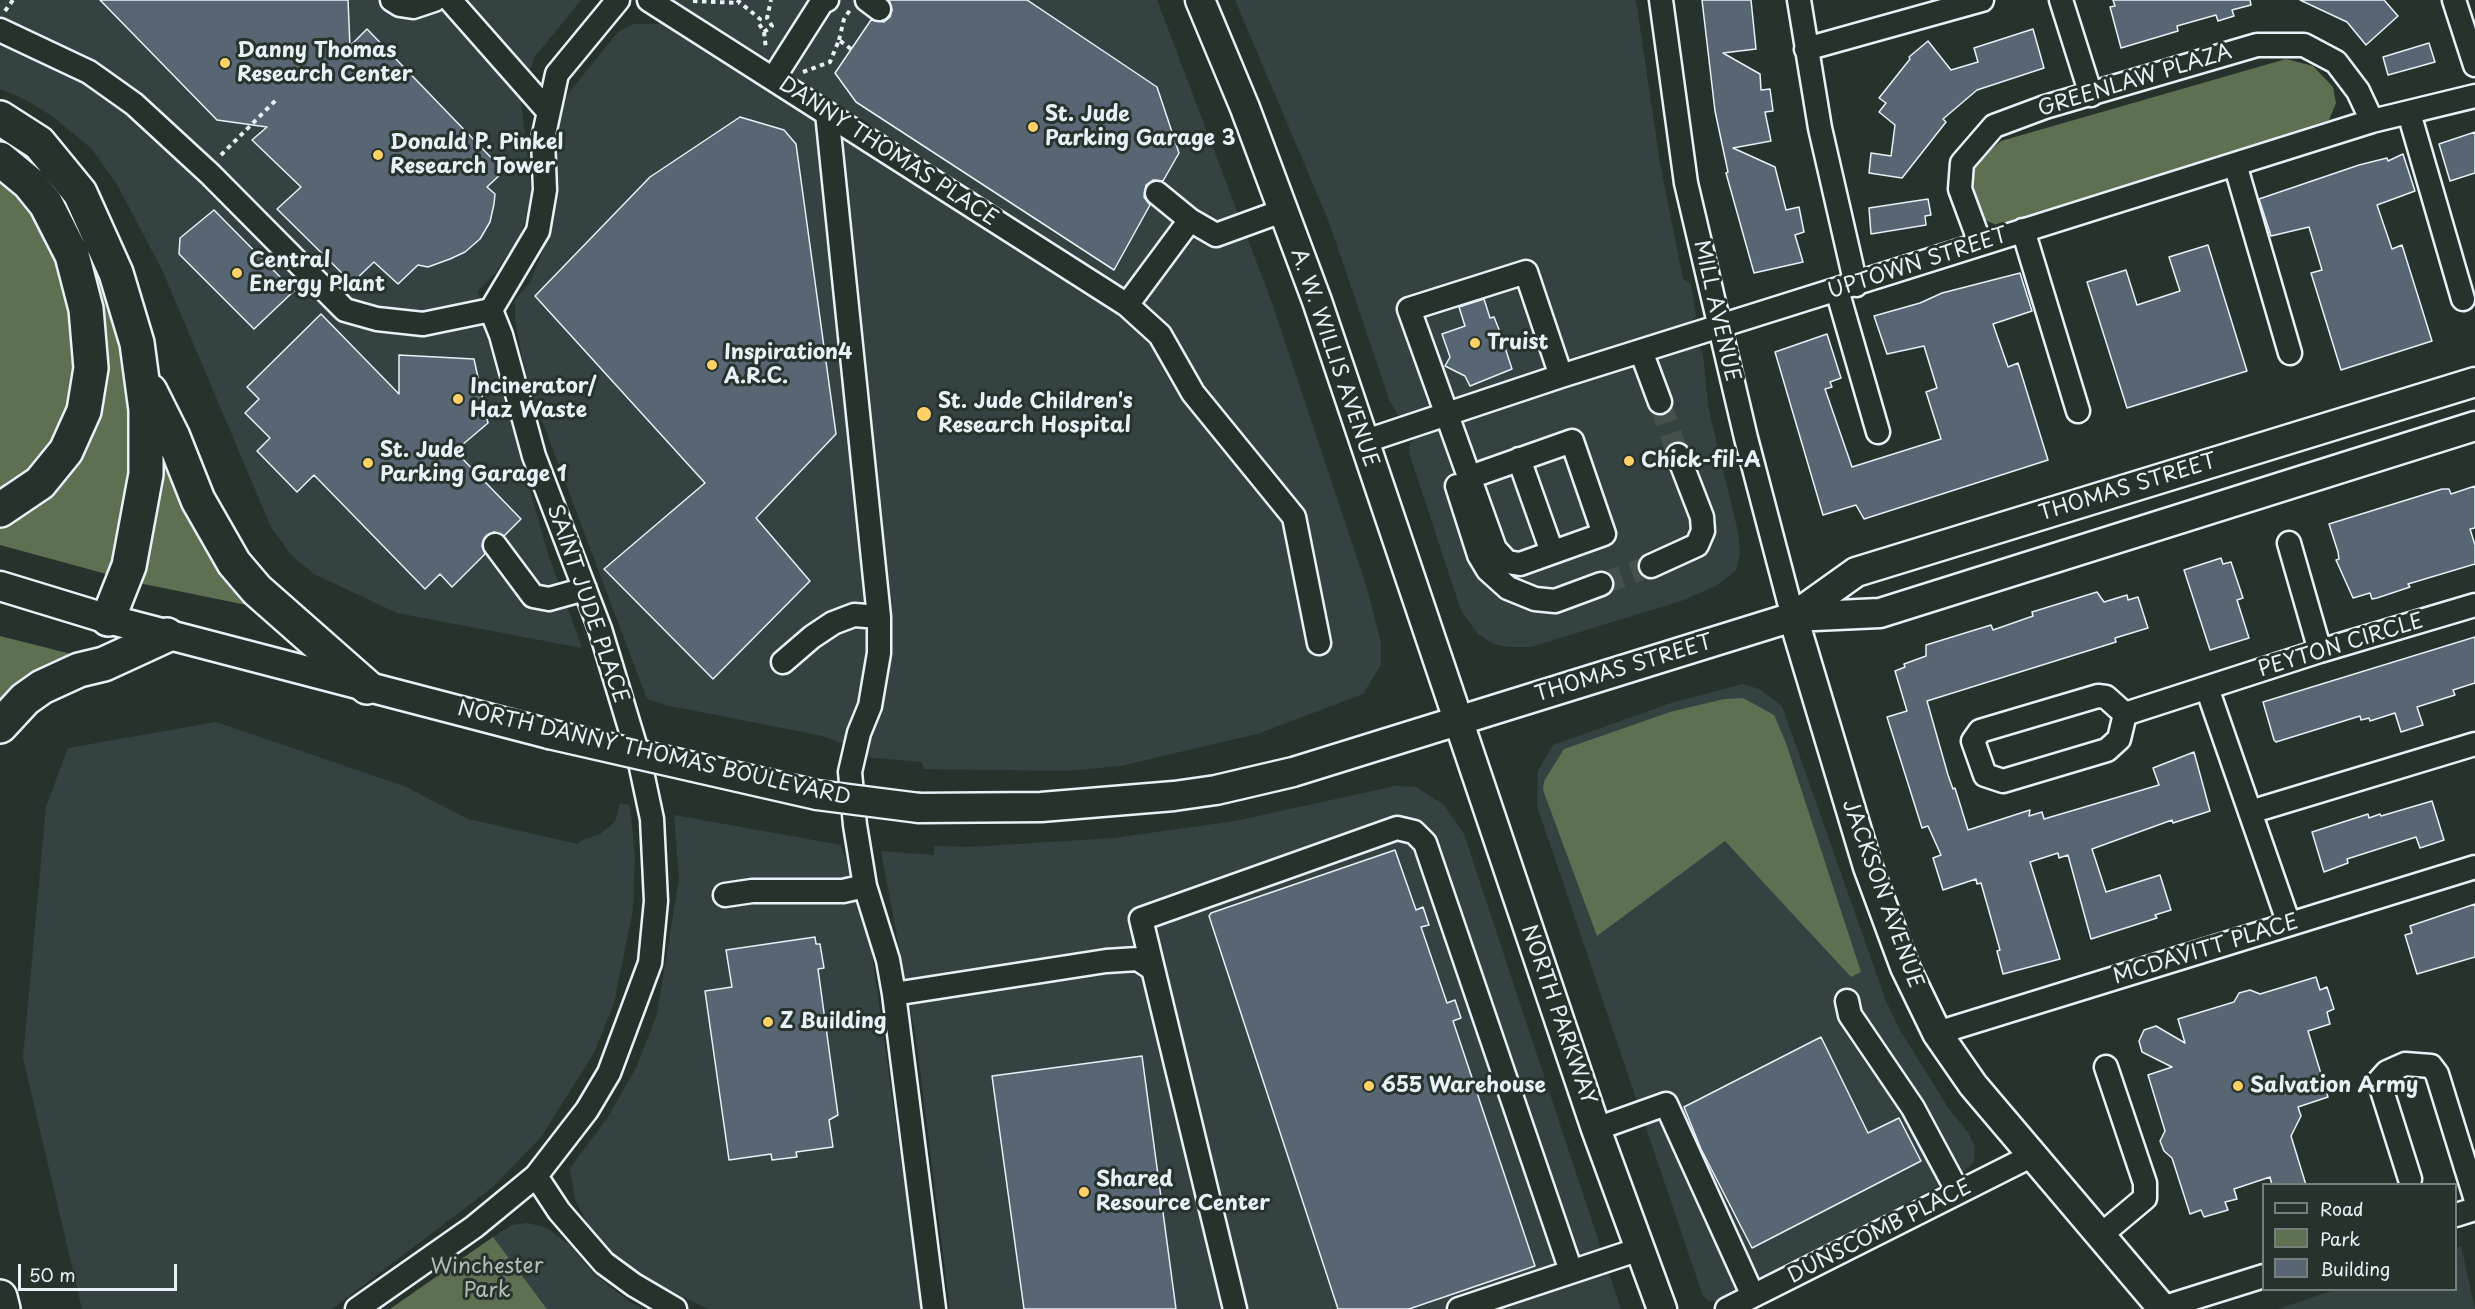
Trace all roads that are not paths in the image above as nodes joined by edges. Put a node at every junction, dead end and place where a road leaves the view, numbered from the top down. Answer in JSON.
{"nodes":[{"id":1,"x":392,"y":0,"type":"edge"},
{"id":2,"x":434,"y":0,"type":"edge"},
{"id":3,"x":450,"y":0,"type":"edge"},
{"id":4,"x":618,"y":0,"type":"edge"},
{"id":5,"x":649,"y":0,"type":"edge"},
{"id":6,"x":827,"y":0,"type":"edge"},
{"id":7,"x":1200,"y":0,"type":"edge"},
{"id":8,"x":1661,"y":0,"type":"edge"},
{"id":9,"x":1799,"y":0,"type":"edge"},
{"id":10,"x":1982,"y":0,"type":"edge"},
{"id":11,"x":2061,"y":0,"type":"edge"},
{"id":12,"x":2454,"y":0,"type":"edge"},
{"id":13,"x":0,"y":30,"type":"edge"},
{"id":14,"x":1806,"y":49,"type":"junction"},
{"id":15,"x":2475,"y":64,"type":"edge"},
{"id":16,"x":773,"y":79,"type":"junction"},
{"id":17,"x":2091,"y":95,"type":"junction"},
{"id":18,"x":2475,"y":96,"type":"edge"},
{"id":19,"x":547,"y":110,"type":"junction"},
{"id":20,"x":2409,"y":112,"type":"junction"},
{"id":21,"x":827,"y":113,"type":"junction"},
{"id":22,"x":0,"y":118,"type":"edge"},
{"id":23,"x":2372,"y":121,"type":"junction"},
{"id":24,"x":0,"y":159,"type":"edge"},
{"id":25,"x":2235,"y":164,"type":"junction"},
{"id":26,"x":1157,"y":193,"type":"dead end"},
{"id":27,"x":1282,"y":211,"type":"junction"},
{"id":28,"x":1190,"y":220,"type":"junction"},
{"id":29,"x":2023,"y":230,"type":"junction"},
{"id":30,"x":1980,"y":243,"type":"junction"},
{"id":31,"x":1847,"y":287,"type":"junction"},
{"id":32,"x":2463,"y":298,"type":"dead end"},
{"id":33,"x":1127,"y":305,"type":"junction"},
{"id":34,"x":491,"y":310,"type":"junction"},
{"id":35,"x":1720,"y":327,"type":"junction"},
{"id":36,"x":1641,"y":351,"type":"junction"},
{"id":37,"x":2290,"y":353,"type":"dead end"},
{"id":38,"x":1561,"y":376,"type":"junction"},
{"id":39,"x":144,"y":379,"type":"junction"},
{"id":40,"x":2475,"y":382,"type":"edge"},
{"id":41,"x":1660,"y":402,"type":"tunnel mouth"},
{"id":42,"x":2078,"y":411,"type":"dead end"},
{"id":43,"x":1448,"y":415,"type":"junction"},
{"id":44,"x":2475,"y":426,"type":"edge"},
{"id":45,"x":1878,"y":432,"type":"dead end"},
{"id":46,"x":1363,"y":442,"type":"junction"},
{"id":47,"x":1458,"y":445,"type":"junction"},
{"id":48,"x":1678,"y":455,"type":"tunnel mouth"},
{"id":49,"x":1519,"y":459,"type":"junction"},
{"id":50,"x":1470,"y":477,"type":"junction"},
{"id":51,"x":0,"y":510,"type":"edge"},
{"id":52,"x":2289,"y":543,"type":"dead end"},
{"id":53,"x":495,"y":545,"type":"dead end"},
{"id":54,"x":1552,"y":552,"type":"junction"},
{"id":55,"x":1651,"y":566,"type":"tunnel mouth"},
{"id":56,"x":1601,"y":584,"type":"tunnel mouth"},
{"id":57,"x":0,"y":586,"type":"edge"},
{"id":58,"x":585,"y":589,"type":"junction"},
{"id":59,"x":2475,"y":605,"type":"edge"},
{"id":60,"x":879,"y":617,"type":"junction"},
{"id":61,"x":1792,"y":617,"type":"junction"},
{"id":62,"x":108,"y":620,"type":"junction"},
{"id":63,"x":168,"y":635,"type":"junction"},
{"id":64,"x":1319,"y":643,"type":"dead end"},
{"id":65,"x":2320,"y":651,"type":"junction"},
{"id":66,"x":783,"y":662,"type":"dead end"},
{"id":67,"x":367,"y":687,"type":"junction"},
{"id":68,"x":2207,"y":688,"type":"junction"},
{"id":69,"x":2125,"y":714,"type":"junction"},
{"id":70,"x":1456,"y":720,"type":"junction"},
{"id":71,"x":0,"y":726,"type":"edge"},
{"id":72,"x":2475,"y":744,"type":"edge"},
{"id":73,"x":2250,"y":812,"type":"junction"},
{"id":74,"x":2475,"y":867,"type":"edge"},
{"id":75,"x":865,"y":886,"type":"junction"},
{"id":76,"x":725,"y":896,"type":"dead end"},
{"id":77,"x":2289,"y":924,"type":"junction"},
{"id":78,"x":1153,"y":969,"type":"junction"},
{"id":79,"x":894,"y":994,"type":"junction"},
{"id":80,"x":1846,"y":1001,"type":"dead end"},
{"id":81,"x":1937,"y":1033,"type":"junction"},
{"id":82,"x":2106,"y":1067,"type":"dead end"},
{"id":83,"x":1596,"y":1130,"type":"junction"},
{"id":84,"x":2033,"y":1155,"type":"junction"},
{"id":85,"x":536,"y":1176,"type":"junction"},
{"id":86,"x":2410,"y":1179,"type":"dead end"},
{"id":87,"x":1958,"y":1192,"type":"junction"},
{"id":88,"x":2475,"y":1197,"type":"edge"},
{"id":89,"x":2475,"y":1209,"type":"edge"},
{"id":90,"x":2457,"y":1215,"type":"edge"},
{"id":91,"x":2101,"y":1235,"type":"junction"},
{"id":92,"x":1640,"y":1249,"type":"junction"},
{"id":93,"x":1571,"y":1272,"type":"junction"},
{"id":94,"x":2262,"y":1277,"type":"edge"},
{"id":95,"x":1753,"y":1296,"type":"junction"},
{"id":96,"x":0,"y":1297,"type":"edge"},
{"id":97,"x":3,"y":1309,"type":"edge"},
{"id":98,"x":357,"y":1309,"type":"edge"},
{"id":99,"x":675,"y":1309,"type":"edge"},
{"id":100,"x":934,"y":1309,"type":"edge"},
{"id":101,"x":1235,"y":1309,"type":"edge"},
{"id":102,"x":1459,"y":1309,"type":"edge"},
{"id":103,"x":1662,"y":1309,"type":"edge"},
{"id":104,"x":1726,"y":1309,"type":"edge"},
{"id":105,"x":2163,"y":1309,"type":"edge"}],
"edges":[{"from":1,"to":2,"type":"street"},
{"from":3,"to":19,"type":"street"},
{"from":4,"to":19,"type":"street"},
{"from":5,"to":16,"type":"street","name":"DANNY THOMAS PLACE"},
{"from":6,"to":16,"type":"street"},
{"from":7,"to":27,"type":"main road","name":"A. W. WILLIS AVENUE"},
{"from":8,"to":35,"type":"street","name":"MILL AVENUE"},
{"from":9,"to":14,"type":"street"},
{"from":10,"to":14,"type":"street"},
{"from":11,"to":17,"type":"street"},
{"from":12,"to":15,"type":"street"},
{"from":13,"to":34,"type":"street"},
{"from":14,"to":31,"type":"street"},
{"from":16,"to":21,"type":"street","name":"DANNY THOMAS PLACE"},
{"from":17,"to":23,"type":"street","name":"GREENLAW PLAZA"},
{"from":17,"to":30,"type":"street","name":"GREENLAW PLAZA"},
{"from":18,"to":20,"type":"street","name":"UPTOWN STREET"},
{"from":19,"to":34,"type":"street"},
{"from":20,"to":23,"type":"street","name":"UPTOWN STREET"},
{"from":20,"to":32,"type":"street"},
{"from":21,"to":33,"type":"street","name":"DANNY THOMAS PLACE"},
{"from":21,"to":60,"type":"street"},
{"from":22,"to":39,"type":"highway"},
{"from":23,"to":25,"type":"street","name":"UPTOWN STREET"},
{"from":24,"to":51,"type":"highway"},
{"from":25,"to":29,"type":"street","name":"UPTOWN STREET"},
{"from":25,"to":37,"type":"street"},
{"from":26,"to":28,"type":"street"},
{"from":27,"to":28,"type":"street"},
{"from":27,"to":46,"type":"main road","name":"A. W. WILLIS AVENUE"},
{"from":28,"to":33,"type":"street"},
{"from":29,"to":30,"type":"street","name":"UPTOWN STREET"},
{"from":29,"to":42,"type":"street"},
{"from":30,"to":31,"type":"street","name":"UPTOWN STREET"},
{"from":31,"to":35,"type":"street","name":"UPTOWN STREET"},
{"from":31,"to":45,"type":"street"},
{"from":33,"to":64,"type":"street","name":"DANNY THOMAS PLACE"},
{"from":34,"to":58,"type":"street","name":"SAINT JUDE PLACE"},
{"from":35,"to":36,"type":"street","name":"UPTOWN STREET"},
{"from":35,"to":61,"type":"street","name":"MILL AVENUE"},
{"from":36,"to":38,"type":"street","name":"UPTOWN STREET"},
{"from":36,"to":41,"type":"street"},
{"from":38,"to":43,"type":"street","name":"UPTOWN STREET"},
{"from":38,"to":43,"type":"street"},
{"from":39,"to":62,"type":"highway"},
{"from":39,"to":67,"type":"highway"},
{"from":40,"to":61,"type":"main road","name":"THOMAS STREET"},
{"from":43,"to":46,"type":"street","name":"UPTOWN STREET"},
{"from":43,"to":47,"type":"street"},
{"from":44,"to":61,"type":"main road","name":"THOMAS STREET"},
{"from":46,"to":70,"type":"main road","name":"A. W. WILLIS AVENUE"},
{"from":47,"to":50,"type":"street"},
{"from":47,"to":56,"type":"street"},
{"from":48,"to":55,"type":"street"},
{"from":49,"to":50,"type":"street"},
{"from":49,"to":54,"type":"street"},
{"from":49,"to":54,"type":"street"},
{"from":50,"to":54,"type":"street"},
{"from":52,"to":65,"type":"street"},
{"from":53,"to":58,"type":"street"},
{"from":57,"to":62,"type":"main road","name":"NORTH DANNY THOMAS BOULEVARD"},
{"from":58,"to":85,"type":"street","name":"SAINT JUDE PLACE"},
{"from":59,"to":65,"type":"street","name":"PEYTON CIRCLE"},
{"from":60,"to":66,"type":"street"},
{"from":60,"to":75,"type":"street"},
{"from":61,"to":70,"type":"main road","name":"THOMAS STREET"},
{"from":61,"to":81,"type":"main road","name":"JACKSON AVENUE"},
{"from":62,"to":63,"type":"main road","name":"NORTH DANNY THOMAS BOULEVARD"},
{"from":63,"to":67,"type":"main road","name":"NORTH DANNY THOMAS BOULEVARD"},
{"from":63,"to":71,"type":"highway"},
{"from":65,"to":68,"type":"street","name":"PEYTON CIRCLE"},
{"from":67,"to":70,"type":"main road","name":"NORTH DANNY THOMAS BOULEVARD","bridge":true},
{"from":68,"to":69,"type":"street","name":"PEYTON CIRCLE"},
{"from":68,"to":73,"type":"street"},
{"from":69,"to":69,"type":"street"},
{"from":70,"to":83,"type":"main road","name":"NORTH PARKWAY"},
{"from":72,"to":73,"type":"street"},
{"from":73,"to":77,"type":"street"},
{"from":74,"to":77,"type":"street","name":"MCDAVITT PLACE"},
{"from":75,"to":76,"type":"street"},
{"from":75,"to":79,"type":"street"},
{"from":77,"to":81,"type":"street","name":"MCDAVITT PLACE"},
{"from":78,"to":79,"type":"street"},
{"from":78,"to":93,"type":"street"},
{"from":78,"to":101,"type":"street"},
{"from":79,"to":100,"type":"street"},
{"from":80,"to":87,"type":"street"},
{"from":81,"to":84,"type":"main road","name":"JACKSON AVENUE"},
{"from":82,"to":91,"type":"street"},
{"from":83,"to":92,"type":"main road","name":"NORTH PARKWAY"},
{"from":83,"to":95,"type":"street"},
{"from":84,"to":87,"type":"street","name":"DUNSCOMB PLACE"},
{"from":84,"to":91,"type":"main road","name":"JACKSON AVENUE"},
{"from":85,"to":98,"type":"street","name":"SAINT JUDE PLACE"},
{"from":85,"to":99,"type":"street"},
{"from":86,"to":88,"type":"street"},
{"from":87,"to":95,"type":"street","name":"DUNSCOMB PLACE"},
{"from":89,"to":90,"type":"street"},
{"from":91,"to":105,"type":"main road","name":"JACKSON AVENUE"},
{"from":92,"to":93,"type":"street"},
{"from":92,"to":103,"type":"main road","name":"NORTH PARKWAY"},
{"from":93,"to":102,"type":"street"},
{"from":94,"to":105,"type":"street"},
{"from":95,"to":104,"type":"street","name":"DUNSCOMB PLACE"},
{"from":96,"to":97,"type":"highway"}]}
